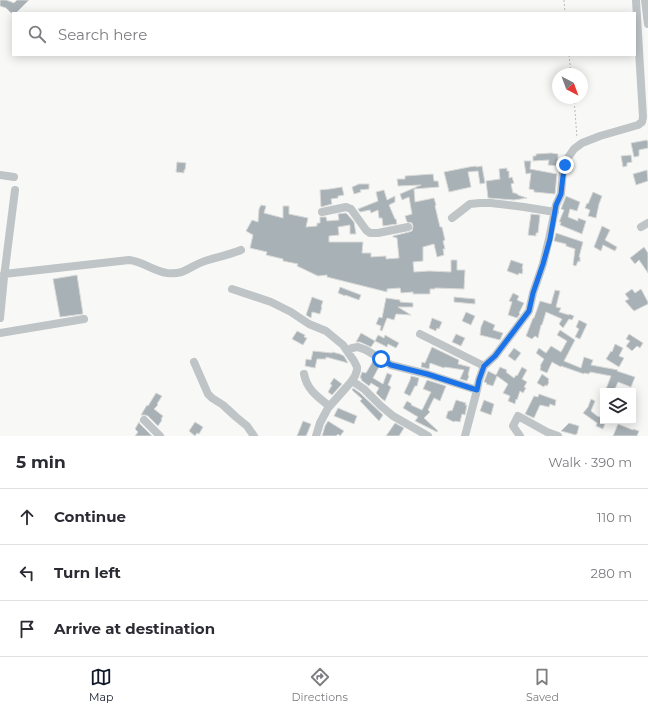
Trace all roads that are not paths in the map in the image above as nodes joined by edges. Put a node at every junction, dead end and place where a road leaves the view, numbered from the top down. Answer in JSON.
{"nodes":[{"id":1,"x":636,"y":0,"type":"edge"},
{"id":2,"x":645,"y":0,"type":"edge"},
{"id":3,"x":648,"y":24,"type":"edge"},
{"id":4,"x":0,"y":175,"type":"edge"},
{"id":5,"x":14,"y":177,"type":"dead end"},
{"id":6,"x":15,"y":190,"type":"dead end"},
{"id":7,"x":322,"y":212,"type":"dead end"},
{"id":8,"x":555,"y":212,"type":"junction"},
{"id":9,"x":452,"y":218,"type":"dead end"},
{"id":10,"x":408,"y":227,"type":"dead end"},
{"id":11,"x":241,"y":250,"type":"dead end"},
{"id":12,"x":4,"y":274,"type":"junction"},
{"id":13,"x":232,"y":289,"type":"dead end"},
{"id":14,"x":0,"y":318,"type":"edge"},
{"id":15,"x":84,"y":319,"type":"dead end"},
{"id":16,"x":0,"y":333,"type":"edge"},
{"id":17,"x":420,"y":334,"type":"dead end"},
{"id":18,"x":347,"y":351,"type":"junction"},
{"id":19,"x":194,"y":362,"type":"dead end"},
{"id":20,"x":484,"y":366,"type":"junction"},
{"id":21,"x":304,"y":374,"type":"dead end"},
{"id":22,"x":352,"y":381,"type":"junction"},
{"id":23,"x":477,"y":390,"type":"junction"},
{"id":24,"x":330,"y":406,"type":"junction"},
{"id":25,"x":144,"y":420,"type":"dead end"},
{"id":26,"x":160,"y":436,"type":"edge"},
{"id":27,"x":254,"y":436,"type":"edge"},
{"id":28,"x":316,"y":436,"type":"edge"},
{"id":29,"x":428,"y":436,"type":"edge"},
{"id":30,"x":465,"y":436,"type":"edge"},
{"id":31,"x":520,"y":436,"type":"edge"},
{"id":32,"x":558,"y":436,"type":"edge"}],
"edges":[{"from":1,"to":8,"type":"street"},
{"from":2,"to":3,"type":"street"},
{"from":4,"to":5,"type":"street"},
{"from":6,"to":12,"type":"street"},
{"from":7,"to":10,"type":"street"},
{"from":8,"to":9,"type":"street"},
{"from":8,"to":20,"type":"street"},
{"from":11,"to":12,"type":"street"},
{"from":12,"to":14,"type":"street"},
{"from":13,"to":18,"type":"street"},
{"from":15,"to":16,"type":"street"},
{"from":17,"to":20,"type":"street"},
{"from":18,"to":22,"type":"street"},
{"from":18,"to":23,"type":"street"},
{"from":19,"to":27,"type":"street"},
{"from":20,"to":23,"type":"street"},
{"from":21,"to":24,"type":"street"},
{"from":22,"to":24,"type":"street"},
{"from":22,"to":29,"type":"street"},
{"from":23,"to":30,"type":"street"},
{"from":24,"to":28,"type":"street"},
{"from":25,"to":26,"type":"street"},
{"from":31,"to":32,"type":"street"}]}
